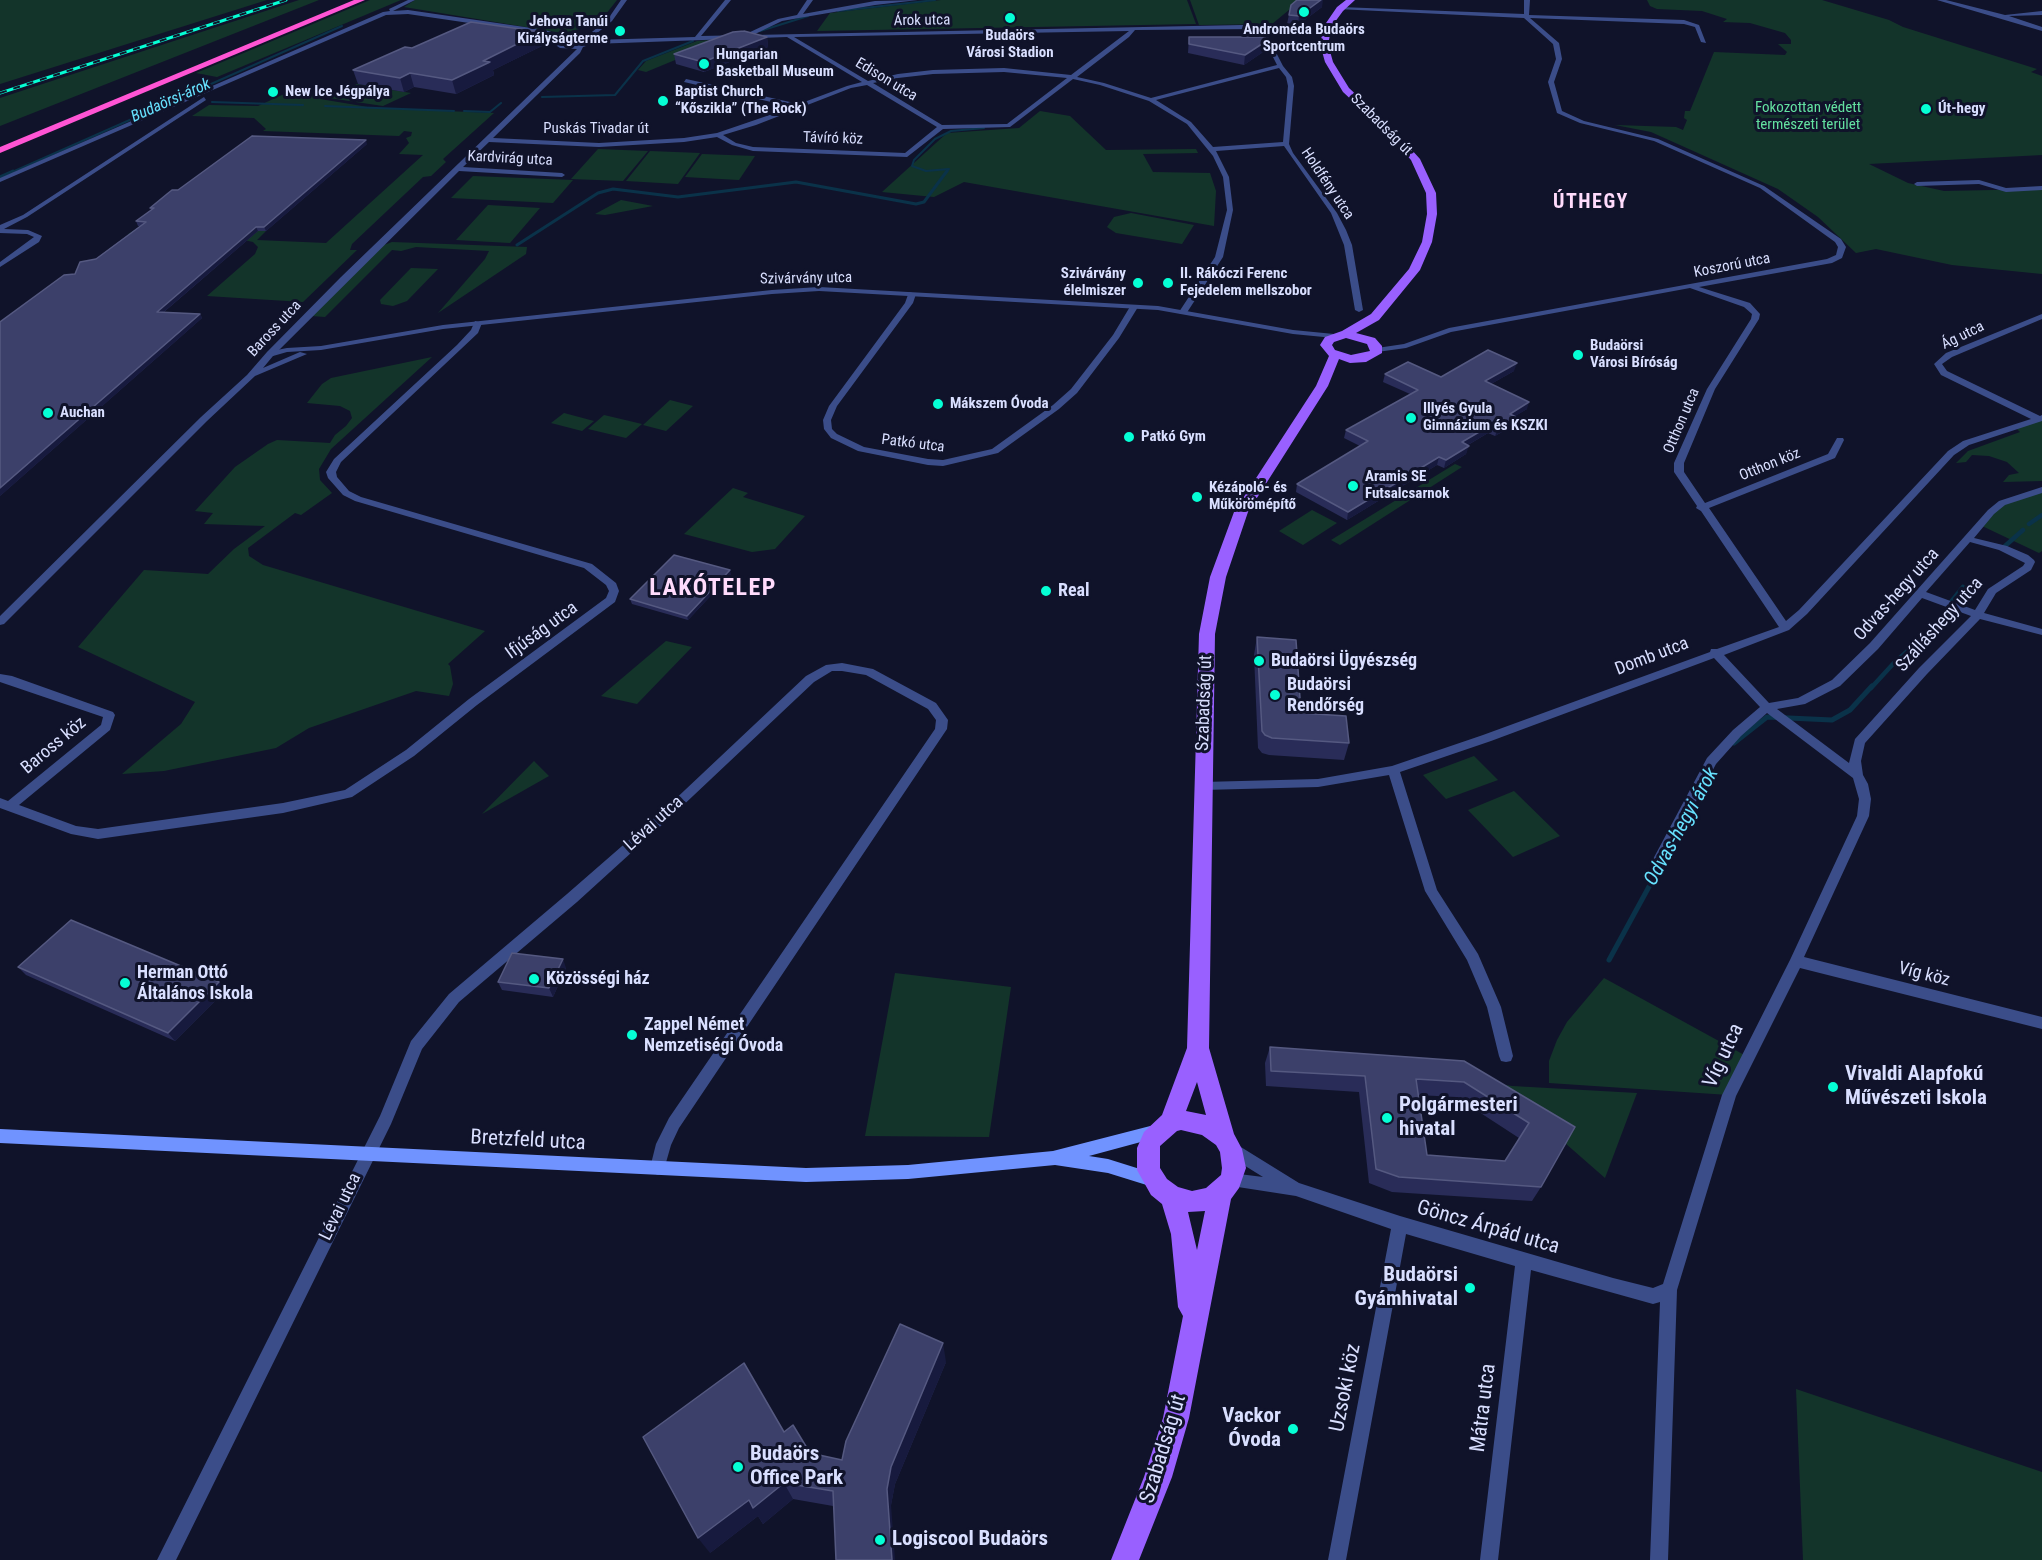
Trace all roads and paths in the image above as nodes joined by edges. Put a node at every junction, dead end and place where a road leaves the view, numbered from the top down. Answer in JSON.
{"nodes":[{"id":1,"x":343,"y":0,"type":"edge"},
{"id":2,"x":361,"y":0,"type":"edge"},
{"id":3,"x":412,"y":0,"type":"edge"},
{"id":4,"x":624,"y":0,"type":"edge"},
{"id":5,"x":728,"y":0,"type":"edge"},
{"id":6,"x":810,"y":0,"type":"edge"},
{"id":7,"x":915,"y":0,"type":"edge"},
{"id":8,"x":1351,"y":0,"type":"edge"},
{"id":9,"x":1527,"y":0,"type":"edge"},
{"id":10,"x":1940,"y":0,"type":"edge"},
{"id":11,"x":876,"y":2,"type":"edge"},
{"id":12,"x":1340,"y":9,"type":"junction"},
{"id":13,"x":390,"y":12,"type":"junction"},
{"id":14,"x":2042,"y":13,"type":"edge"},
{"id":15,"x":799,"y":16,"type":"junction"},
{"id":16,"x":2003,"y":16,"type":"junction"},
{"id":17,"x":1526,"y":17,"type":"junction"},
{"id":18,"x":601,"y":27,"type":"junction"},
{"id":19,"x":1260,"y":27,"type":"junction"},
{"id":20,"x":1132,"y":29,"type":"junction"},
{"id":21,"x":2042,"y":29,"type":"edge"},
{"id":22,"x":1326,"y":32,"type":"junction"},
{"id":23,"x":788,"y":35,"type":"junction"},
{"id":24,"x":747,"y":36,"type":"junction"},
{"id":25,"x":578,"y":37,"type":"junction"},
{"id":26,"x":565,"y":38,"type":"junction"},
{"id":27,"x":697,"y":38,"type":"junction"},
{"id":28,"x":590,"y":40,"type":"junction"},
{"id":29,"x":1704,"y":42,"type":"dead end"},
{"id":30,"x":562,"y":47,"type":"junction"},
{"id":31,"x":581,"y":47,"type":"junction"},
{"id":32,"x":310,"y":54,"type":"dead end"},
{"id":33,"x":573,"y":56,"type":"junction"},
{"id":34,"x":1280,"y":66,"type":"junction"},
{"id":35,"x":1071,"y":77,"type":"junction"},
{"id":36,"x":686,"y":81,"type":"dead end"},
{"id":37,"x":867,"y":83,"type":"junction"},
{"id":38,"x":1151,"y":100,"type":"junction"},
{"id":39,"x":799,"y":106,"type":"junction"},
{"id":40,"x":167,"y":122,"type":"junction"},
{"id":41,"x":941,"y":127,"type":"junction"},
{"id":42,"x":144,"y":129,"type":"dead end"},
{"id":43,"x":129,"y":132,"type":"dead end"},
{"id":44,"x":718,"y":135,"type":"junction"},
{"id":45,"x":0,"y":140,"type":"edge"},
{"id":46,"x":489,"y":140,"type":"junction"},
{"id":47,"x":1286,"y":144,"type":"junction"},
{"id":48,"x":1211,"y":149,"type":"junction"},
{"id":49,"x":0,"y":150,"type":"edge"},
{"id":50,"x":457,"y":170,"type":"junction"},
{"id":51,"x":562,"y":175,"type":"dead end"},
{"id":52,"x":0,"y":180,"type":"edge"},
{"id":53,"x":1917,"y":184,"type":"dead end"},
{"id":54,"x":0,"y":187,"type":"edge"},
{"id":55,"x":2042,"y":188,"type":"edge"},
{"id":56,"x":14,"y":223,"type":"junction"},
{"id":57,"x":0,"y":229,"type":"edge"},
{"id":58,"x":17,"y":232,"type":"junction"},
{"id":59,"x":0,"y":265,"type":"edge"},
{"id":60,"x":1690,"y":288,"type":"junction"},
{"id":61,"x":912,"y":294,"type":"junction"},
{"id":62,"x":1134,"y":307,"type":"junction"},
{"id":63,"x":1359,"y":310,"type":"dead end"},
{"id":64,"x":1183,"y":312,"type":"junction"},
{"id":65,"x":2042,"y":316,"type":"edge"},
{"id":66,"x":1376,"y":317,"type":"junction"},
{"id":67,"x":478,"y":324,"type":"junction"},
{"id":68,"x":1335,"y":343,"type":"junction"},
{"id":69,"x":1374,"y":345,"type":"junction"},
{"id":70,"x":321,"y":348,"type":"junction"},
{"id":71,"x":270,"y":354,"type":"junction"},
{"id":72,"x":1359,"y":359,"type":"junction"},
{"id":73,"x":250,"y":377,"type":"junction"},
{"id":74,"x":1322,"y":386,"type":"junction"},
{"id":75,"x":2040,"y":419,"type":"edge"},
{"id":76,"x":1840,"y":440,"type":"dead end"},
{"id":77,"x":2042,"y":490,"type":"edge"},
{"id":78,"x":1701,"y":508,"type":"junction"},
{"id":79,"x":1968,"y":539,"type":"junction"},
{"id":80,"x":1921,"y":594,"type":"junction"},
{"id":81,"x":1978,"y":615,"type":"junction"},
{"id":82,"x":0,"y":622,"type":"edge"},
{"id":83,"x":1785,"y":628,"type":"junction"},
{"id":84,"x":2042,"y":632,"type":"edge"},
{"id":85,"x":1715,"y":652,"type":"junction"},
{"id":86,"x":0,"y":678,"type":"edge"},
{"id":87,"x":1767,"y":707,"type":"junction"},
{"id":88,"x":1393,"y":770,"type":"junction"},
{"id":89,"x":1857,"y":775,"type":"junction"},
{"id":90,"x":1203,"y":786,"type":"junction"},
{"id":91,"x":5,"y":804,"type":"edge"},
{"id":92,"x":1657,"y":863,"type":"dead end"},
{"id":93,"x":1796,"y":961,"type":"junction"},
{"id":94,"x":2042,"y":1023,"type":"edge"},
{"id":95,"x":1198,"y":1048,"type":"junction"},
{"id":96,"x":1506,"y":1056,"type":"dead end"},
{"id":97,"x":1165,"y":1127,"type":"junction"},
{"id":98,"x":0,"y":1136,"type":"edge"},
{"id":99,"x":1228,"y":1144,"type":"junction"},
{"id":100,"x":368,"y":1154,"type":"junction"},
{"id":101,"x":1053,"y":1158,"type":"junction"},
{"id":102,"x":658,"y":1168,"type":"junction"},
{"id":103,"x":1154,"y":1180,"type":"junction"},
{"id":104,"x":1225,"y":1187,"type":"junction"},
{"id":105,"x":1296,"y":1189,"type":"junction"},
{"id":106,"x":1172,"y":1197,"type":"junction"},
{"id":107,"x":1400,"y":1224,"type":"junction"},
{"id":108,"x":1524,"y":1260,"type":"junction"},
{"id":109,"x":1669,"y":1290,"type":"junction"},
{"id":110,"x":1192,"y":1336,"type":"junction"},
{"id":111,"x":166,"y":1560,"type":"edge"},
{"id":112,"x":1125,"y":1560,"type":"edge"},
{"id":113,"x":1337,"y":1560,"type":"edge"},
{"id":114,"x":1489,"y":1560,"type":"edge"},
{"id":115,"x":1659,"y":1560,"type":"edge"}],
"edges":[{"from":1,"to":45,"type":"highway"},
{"from":2,"to":49,"type":"highway"},
{"from":3,"to":13,"type":"street"},
{"from":4,"to":18,"type":"street"},
{"from":5,"to":27,"type":"street"},
{"from":6,"to":15,"type":"street"},
{"from":7,"to":11,"type":"street"},
{"from":8,"to":12,"type":"main road"},
{"from":9,"to":17,"type":"street"},
{"from":10,"to":16,"type":"street"},
{"from":11,"to":15,"type":"street"},
{"from":12,"to":17,"type":"street"},
{"from":12,"to":22,"type":"main road"},
{"from":13,"to":26,"type":"street"},
{"from":13,"to":52,"type":"street"},
{"from":14,"to":16,"type":"street"},
{"from":15,"to":24,"type":"street"},
{"from":16,"to":21,"type":"street"},
{"from":17,"to":29,"type":"street"},
{"from":17,"to":60,"type":"street","name":"Koszorú utca"},
{"from":18,"to":25,"type":"street"},
{"from":18,"to":28,"type":"street"},
{"from":19,"to":20,"type":"street","name":"Árok utca"},
{"from":19,"to":22,"type":"street","name":"Árok utca"},
{"from":19,"to":34,"type":"street","name":"Holdfény utca"},
{"from":20,"to":23,"type":"street","name":"Árok utca"},
{"from":20,"to":35,"type":"street"},
{"from":22,"to":66,"type":"main road","name":"Szabadság út"},
{"from":23,"to":24,"type":"street","name":"Árok utca"},
{"from":23,"to":37,"type":"street","name":"Edison utca"},
{"from":24,"to":27,"type":"street","name":"Árok utca"},
{"from":25,"to":26,"type":"street"},
{"from":25,"to":28,"type":"street","name":"Árok utca"},
{"from":26,"to":30,"type":"street"},
{"from":27,"to":28,"type":"street","name":"Árok utca"},
{"from":28,"to":31,"type":"street"},
{"from":30,"to":31,"type":"street"},
{"from":30,"to":33,"type":"street"},
{"from":31,"to":33,"type":"street","name":"Baross utca"},
{"from":32,"to":40,"type":"street"},
{"from":33,"to":46,"type":"street","name":"Baross utca"},
{"from":34,"to":38,"type":"street"},
{"from":34,"to":47,"type":"street","name":"Holdfény utca"},
{"from":35,"to":37,"type":"street","name":"Puskás Tivadar út"},
{"from":35,"to":38,"type":"street","name":"Puskás Tivadar út"},
{"from":35,"to":41,"type":"street"},
{"from":36,"to":39,"type":"street"},
{"from":37,"to":39,"type":"street","name":"Puskás Tivadar út"},
{"from":37,"to":41,"type":"street","name":"Edison utca"},
{"from":38,"to":48,"type":"street","name":"Puskás Tivadar út"},
{"from":39,"to":44,"type":"street","name":"Puskás Tivadar út"},
{"from":40,"to":42,"type":"street"},
{"from":40,"to":56,"type":"street"},
{"from":41,"to":44,"type":"street","name":"Távíró köz"},
{"from":43,"to":54,"type":"street"},
{"from":44,"to":46,"type":"street","name":"Puskás Tivadar út"},
{"from":46,"to":50,"type":"street","name":"Baross utca"},
{"from":47,"to":48,"type":"street","name":"Holdfény utca"},
{"from":47,"to":63,"type":"street","name":"Holdfény utca"},
{"from":48,"to":64,"type":"street","name":"Puskás Tivadar út"},
{"from":50,"to":51,"type":"street","name":"Kardvirág utca"},
{"from":50,"to":71,"type":"street","name":"Baross utca"},
{"from":53,"to":55,"type":"street"},
{"from":56,"to":57,"type":"street"},
{"from":56,"to":58,"type":"street"},
{"from":57,"to":58,"type":"street"},
{"from":58,"to":59,"type":"street"},
{"from":60,"to":69,"type":"street","name":"Koszorú utca"},
{"from":60,"to":78,"type":"street","name":"Otthon utca"},
{"from":61,"to":62,"type":"street","name":"Szivárvány utca"},
{"from":61,"to":62,"type":"street","name":"Patkó utca"},
{"from":61,"to":67,"type":"street","name":"Szivárvány utca"},
{"from":62,"to":64,"type":"street","name":"Szivárvány utca"},
{"from":64,"to":68,"type":"street","name":"Szivárvány utca"},
{"from":65,"to":75,"type":"street","name":"Ág utca"},
{"from":66,"to":68,"type":"main road","name":"Szabadság út"},
{"from":66,"to":69,"type":"main road","name":"Szabadság út"},
{"from":67,"to":70,"type":"street","name":"Szivárvány utca"},
{"from":67,"to":91,"type":"street","name":"Ifjúság utca"},
{"from":68,"to":69,"type":"main road"},
{"from":68,"to":72,"type":"main road"},
{"from":68,"to":74,"type":"main road","name":"Szabadság út"},
{"from":69,"to":72,"type":"main road","name":"Szabadság út"},
{"from":70,"to":71,"type":"street","name":"Szivárvány utca"},
{"from":70,"to":73,"type":"street","name":"Szivárvány utca"},
{"from":71,"to":73,"type":"street","name":"Baross utca"},
{"from":72,"to":74,"type":"main road","name":"Szabadság út"},
{"from":73,"to":82,"type":"street","name":"Baross utca"},
{"from":74,"to":90,"type":"main road","name":"Szabadság út"},
{"from":75,"to":83,"type":"street","name":"Domb utca"},
{"from":76,"to":78,"type":"street","name":"Otthon köz"},
{"from":77,"to":79,"type":"street","name":"Odvas-hegy utca"},
{"from":78,"to":83,"type":"street","name":"Otthon utca"},
{"from":79,"to":80,"type":"street","name":"Odvas-hegy utca"},
{"from":79,"to":81,"type":"street","name":"Szálláshegy utca"},
{"from":80,"to":81,"type":"street"},
{"from":80,"to":87,"type":"street","name":"Odvas-hegy utca"},
{"from":81,"to":84,"type":"street"},
{"from":81,"to":89,"type":"street","name":"Szálláshegy utca"},
{"from":83,"to":85,"type":"street","name":"Domb utca"},
{"from":85,"to":87,"type":"street"},
{"from":85,"to":88,"type":"street","name":"Domb utca"},
{"from":86,"to":91,"type":"street","name":"Baross köz"},
{"from":87,"to":89,"type":"street"},
{"from":87,"to":92,"type":"street"},
{"from":88,"to":90,"type":"street","name":"Domb utca"},
{"from":88,"to":96,"type":"street"},
{"from":89,"to":93,"type":"street","name":"Víg utca"},
{"from":90,"to":95,"type":"main road","name":"Szabadság út"},
{"from":93,"to":94,"type":"street","name":"Víg köz"},
{"from":93,"to":109,"type":"street","name":"Víg utca"},
{"from":95,"to":97,"type":"main road","name":"Szabadság út"},
{"from":95,"to":99,"type":"main road","name":"Szabadság út"},
{"from":97,"to":99,"type":"main road"},
{"from":97,"to":101,"type":"main road","name":"Bretzfeld utca"},
{"from":97,"to":103,"type":"main road"},
{"from":98,"to":100,"type":"main road","name":"Bretzfeld utca"},
{"from":99,"to":104,"type":"main road"},
{"from":99,"to":105,"type":"street","name":"Göncz Árpád utca"},
{"from":100,"to":102,"type":"main road","name":"Bretzfeld utca"},
{"from":100,"to":102,"type":"street","name":"Lévai utca"},
{"from":100,"to":111,"type":"street","name":"Lévai utca"},
{"from":101,"to":102,"type":"main road","name":"Bretzfeld utca"},
{"from":101,"to":103,"type":"main road","name":"Bretzfeld utca"},
{"from":103,"to":106,"type":"main road"},
{"from":104,"to":105,"type":"street","name":"Göncz Árpád utca"},
{"from":104,"to":106,"type":"main road"},
{"from":104,"to":110,"type":"main road","name":"Szabadság út"},
{"from":105,"to":107,"type":"street","name":"Göncz Árpád utca"},
{"from":106,"to":110,"type":"main road","name":"Szabadság út"},
{"from":107,"to":108,"type":"street","name":"Göncz Árpád utca"},
{"from":107,"to":113,"type":"street","name":"Uzsoki köz"},
{"from":108,"to":109,"type":"street","name":"Göncz Árpád utca"},
{"from":108,"to":114,"type":"street","name":"Mátra utca"},
{"from":109,"to":115,"type":"street","name":"Víg utca"},
{"from":110,"to":112,"type":"main road","name":"Szabadság út"}]}
